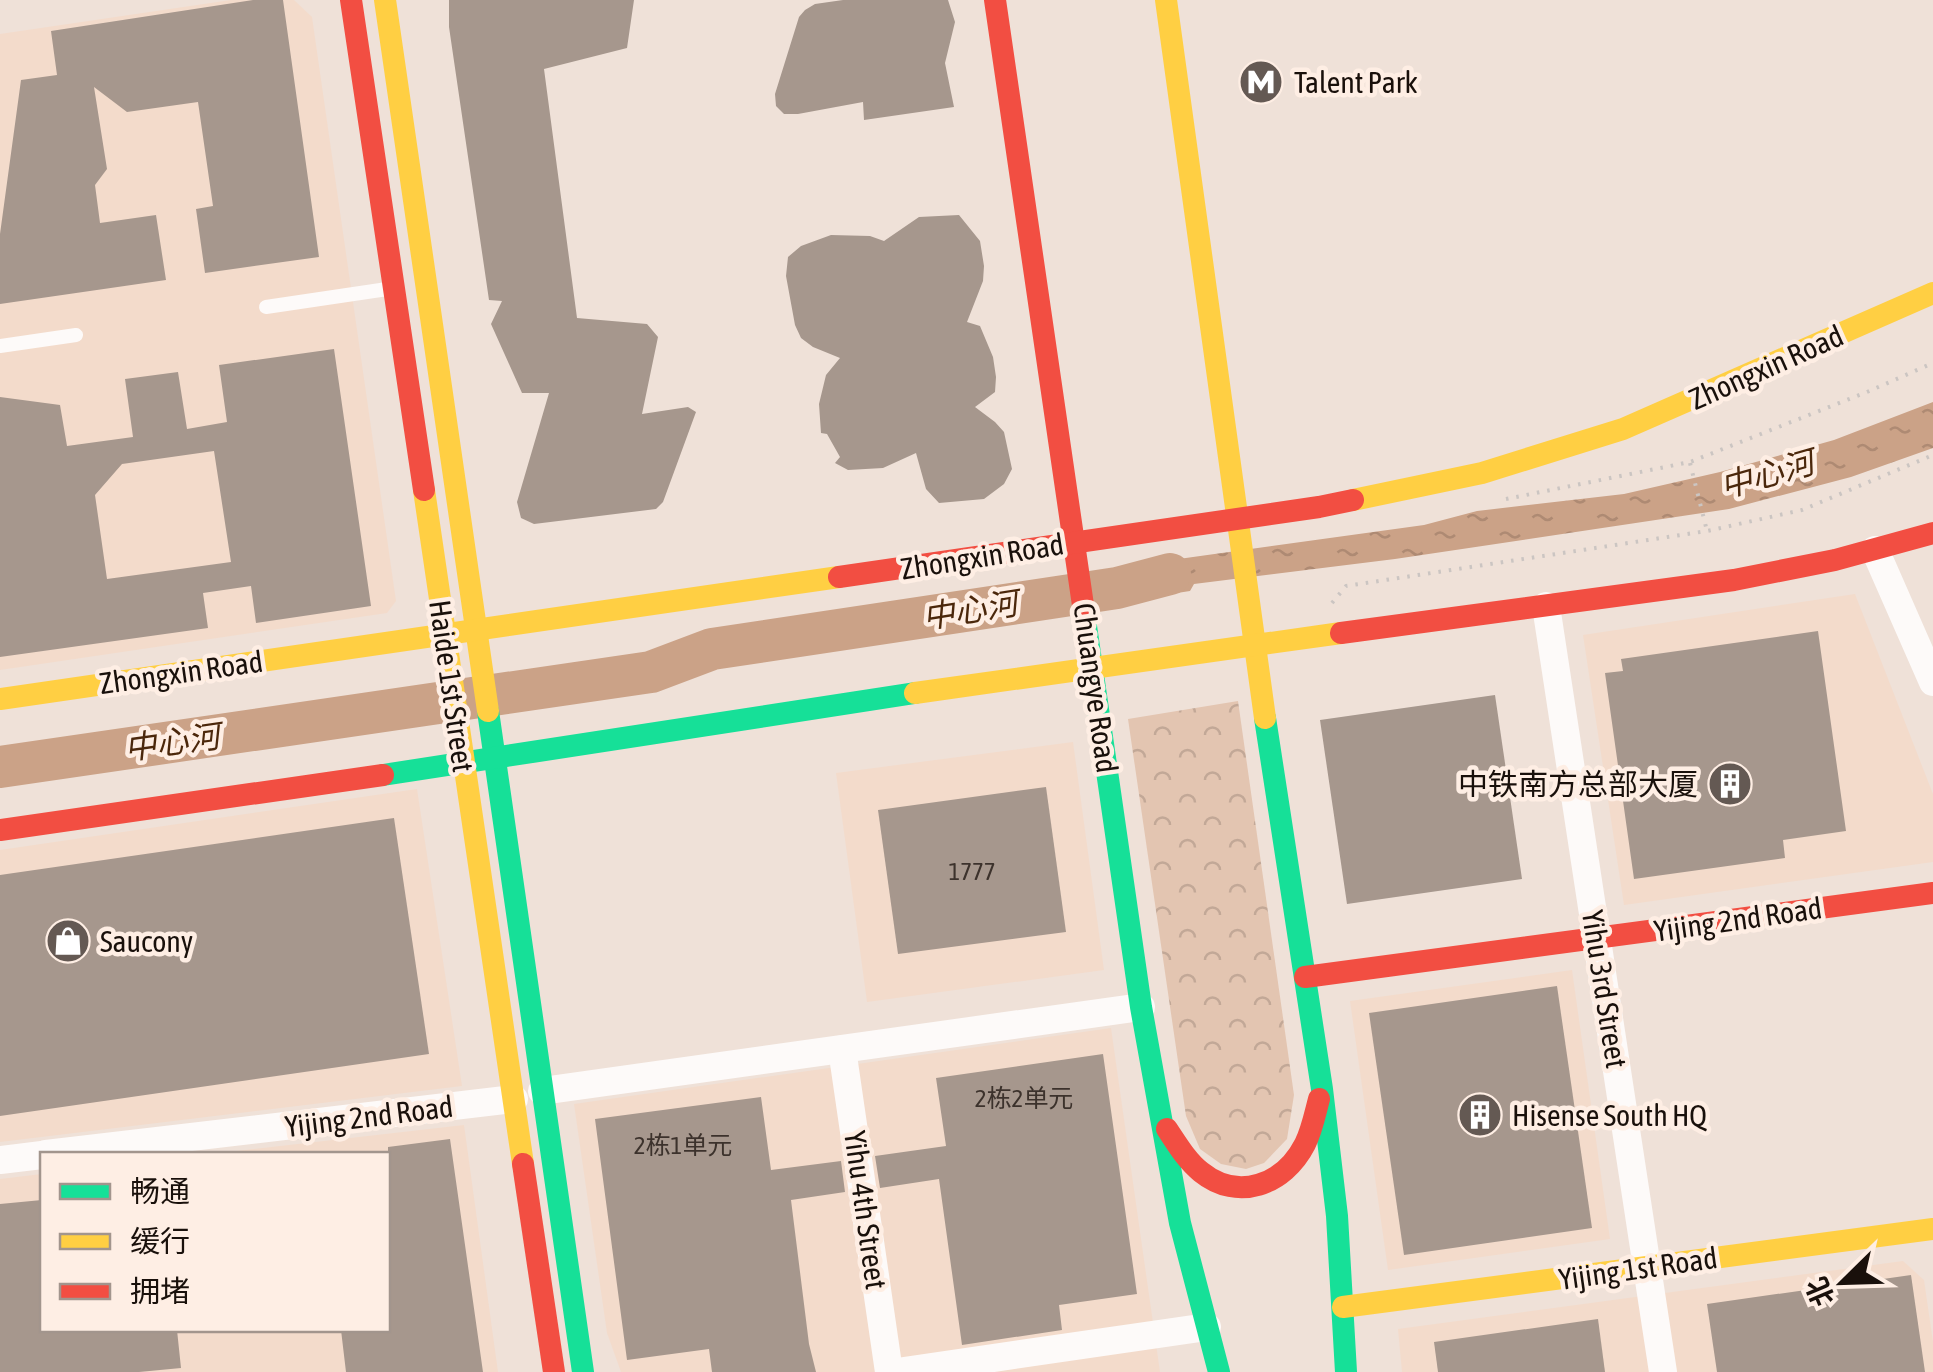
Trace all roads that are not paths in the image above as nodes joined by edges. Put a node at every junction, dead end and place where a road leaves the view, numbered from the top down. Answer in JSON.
{"nodes":[{"id":1,"x":350,"y":0,"type":"edge"},
{"id":2,"x":385,"y":0,"type":"edge"},
{"id":3,"x":995,"y":0,"type":"edge"},
{"id":4,"x":1166,"y":0,"type":"edge"},
{"id":5,"x":394,"y":288,"type":"junction"},
{"id":6,"x":1933,"y":293,"type":"edge"},
{"id":7,"x":266,"y":306,"type":"dead end"},
{"id":8,"x":1933,"y":306,"type":"edge"},
{"id":9,"x":1860,"y":325,"type":"junction"},
{"id":10,"x":76,"y":334,"type":"dead end"},
{"id":11,"x":0,"y":346,"type":"edge"},
{"id":12,"x":1237,"y":525,"type":"junction"},
{"id":13,"x":1933,"y":533,"type":"edge"},
{"id":14,"x":1076,"y":550,"type":"junction"},
{"id":15,"x":1875,"y":550,"type":"junction"},
{"id":16,"x":1546,"y":606,"type":"junction"},
{"id":17,"x":477,"y":640,"type":"junction"},
{"id":18,"x":1254,"y":645,"type":"junction"},
{"id":19,"x":446,"y":646,"type":"junction"},
{"id":20,"x":1091,"y":658,"type":"junction"},
{"id":21,"x":1933,"y":682,"type":"edge"},
{"id":22,"x":0,"y":699,"type":"edge"},
{"id":23,"x":462,"y":752,"type":"junction"},
{"id":24,"x":494,"y":759,"type":"junction"},
{"id":25,"x":0,"y":830,"type":"edge"},
{"id":26,"x":1933,"y":892,"type":"edge"},
{"id":27,"x":1597,"y":938,"type":"junction"},
{"id":28,"x":1305,"y":977,"type":"junction"},
{"id":29,"x":1141,"y":1007,"type":"junction"},
{"id":30,"x":842,"y":1049,"type":"junction"},
{"id":31,"x":1322,"y":1089,"type":"junction"},
{"id":32,"x":542,"y":1091,"type":"junction"},
{"id":33,"x":514,"y":1099,"type":"junction"},
{"id":34,"x":1160,"y":1118,"type":"junction"},
{"id":35,"x":69,"y":1152,"type":"edge"},
{"id":36,"x":40,"y":1155,"type":"edge"},
{"id":37,"x":0,"y":1160,"type":"edge"},
{"id":38,"x":1933,"y":1229,"type":"edge"},
{"id":39,"x":1647,"y":1267,"type":"junction"},
{"id":40,"x":1343,"y":1307,"type":"junction"},
{"id":41,"x":1206,"y":1328,"type":"junction"},
{"id":42,"x":554,"y":1372,"type":"edge"},
{"id":43,"x":582,"y":1372,"type":"edge"},
{"id":44,"x":889,"y":1372,"type":"edge"},
{"id":45,"x":897,"y":1372,"type":"edge"},
{"id":46,"x":1219,"y":1372,"type":"edge"},
{"id":47,"x":1346,"y":1372,"type":"edge"},
{"id":48,"x":1663,"y":1372,"type":"edge"}],
"edges":[{"from":1,"to":5,"type":"main road","name":"Haide 1st Street"},
{"from":2,"to":17,"type":"main road","name":"Haide 1st Street"},
{"from":3,"to":14,"type":"main road","name":"Chuangye Road"},
{"from":4,"to":12,"type":"main road"},
{"from":5,"to":7,"type":"lane"},
{"from":5,"to":19,"type":"main road","name":"Haide 1st Street"},
{"from":6,"to":9,"type":"main road","name":"Zhongxin Road"},
{"from":8,"to":9,"type":"main road"},
{"from":9,"to":12,"type":"main road","name":"Zhongxin Road"},
{"from":10,"to":11,"type":"lane"},
{"from":12,"to":14,"type":"main road","name":"Zhongxin Road"},
{"from":12,"to":18,"type":"main road"},
{"from":13,"to":15,"type":"main road"},
{"from":14,"to":17,"type":"main road","name":"Zhongxin Road"},
{"from":14,"to":20,"type":"main road","name":"Chuangye Road"},
{"from":15,"to":16,"type":"main road"},
{"from":15,"to":21,"type":"street"},
{"from":16,"to":18,"type":"main road"},
{"from":16,"to":27,"type":"street","name":"Yihu 3rd Street"},
{"from":17,"to":19,"type":"main road","name":"Zhongxin Road"},
{"from":17,"to":24,"type":"main road","name":"Haide 1st Street"},
{"from":18,"to":20,"type":"main road"},
{"from":18,"to":28,"type":"main road"},
{"from":19,"to":22,"type":"main road","name":"Zhongxin Road"},
{"from":19,"to":23,"type":"main road","name":"Haide 1st Street"},
{"from":20,"to":24,"type":"main road"},
{"from":20,"to":29,"type":"main road","name":"Chuangye Road"},
{"from":23,"to":24,"type":"main road"},
{"from":23,"to":25,"type":"main road"},
{"from":23,"to":33,"type":"main road","name":"Haide 1st Street"},
{"from":24,"to":32,"type":"main road","name":"Haide 1st Street"},
{"from":26,"to":27,"type":"main road","name":"Yijing 2nd Road"},
{"from":27,"to":28,"type":"main road","name":"Yijing 2nd Road"},
{"from":27,"to":39,"type":"street","name":"Yihu 3rd Street"},
{"from":28,"to":31,"type":"main road"},
{"from":29,"to":30,"type":"street"},
{"from":29,"to":34,"type":"main road","name":"Chuangye Road"},
{"from":30,"to":32,"type":"street"},
{"from":30,"to":44,"type":"street","name":"Yihu 4th Street"},
{"from":31,"to":34,"type":"main road"},
{"from":31,"to":40,"type":"main road"},
{"from":32,"to":43,"type":"main road","name":"Haide 1st Street"},
{"from":33,"to":35,"type":"street","name":"Yijing 2nd Road"},
{"from":33,"to":42,"type":"main road","name":"Haide 1st Street"},
{"from":34,"to":41,"type":"main road","name":"Chuangye Road"},
{"from":36,"to":37,"type":"street","name":"Yijing 2nd Road"},
{"from":38,"to":39,"type":"main road","name":"Yijing 1st Road"},
{"from":39,"to":40,"type":"main road","name":"Yijing 1st Road"},
{"from":39,"to":48,"type":"street","name":"Yihu 3rd Street"},
{"from":40,"to":47,"type":"main road"},
{"from":41,"to":45,"type":"street"},
{"from":41,"to":46,"type":"main road","name":"Chuangye Road"}]}
